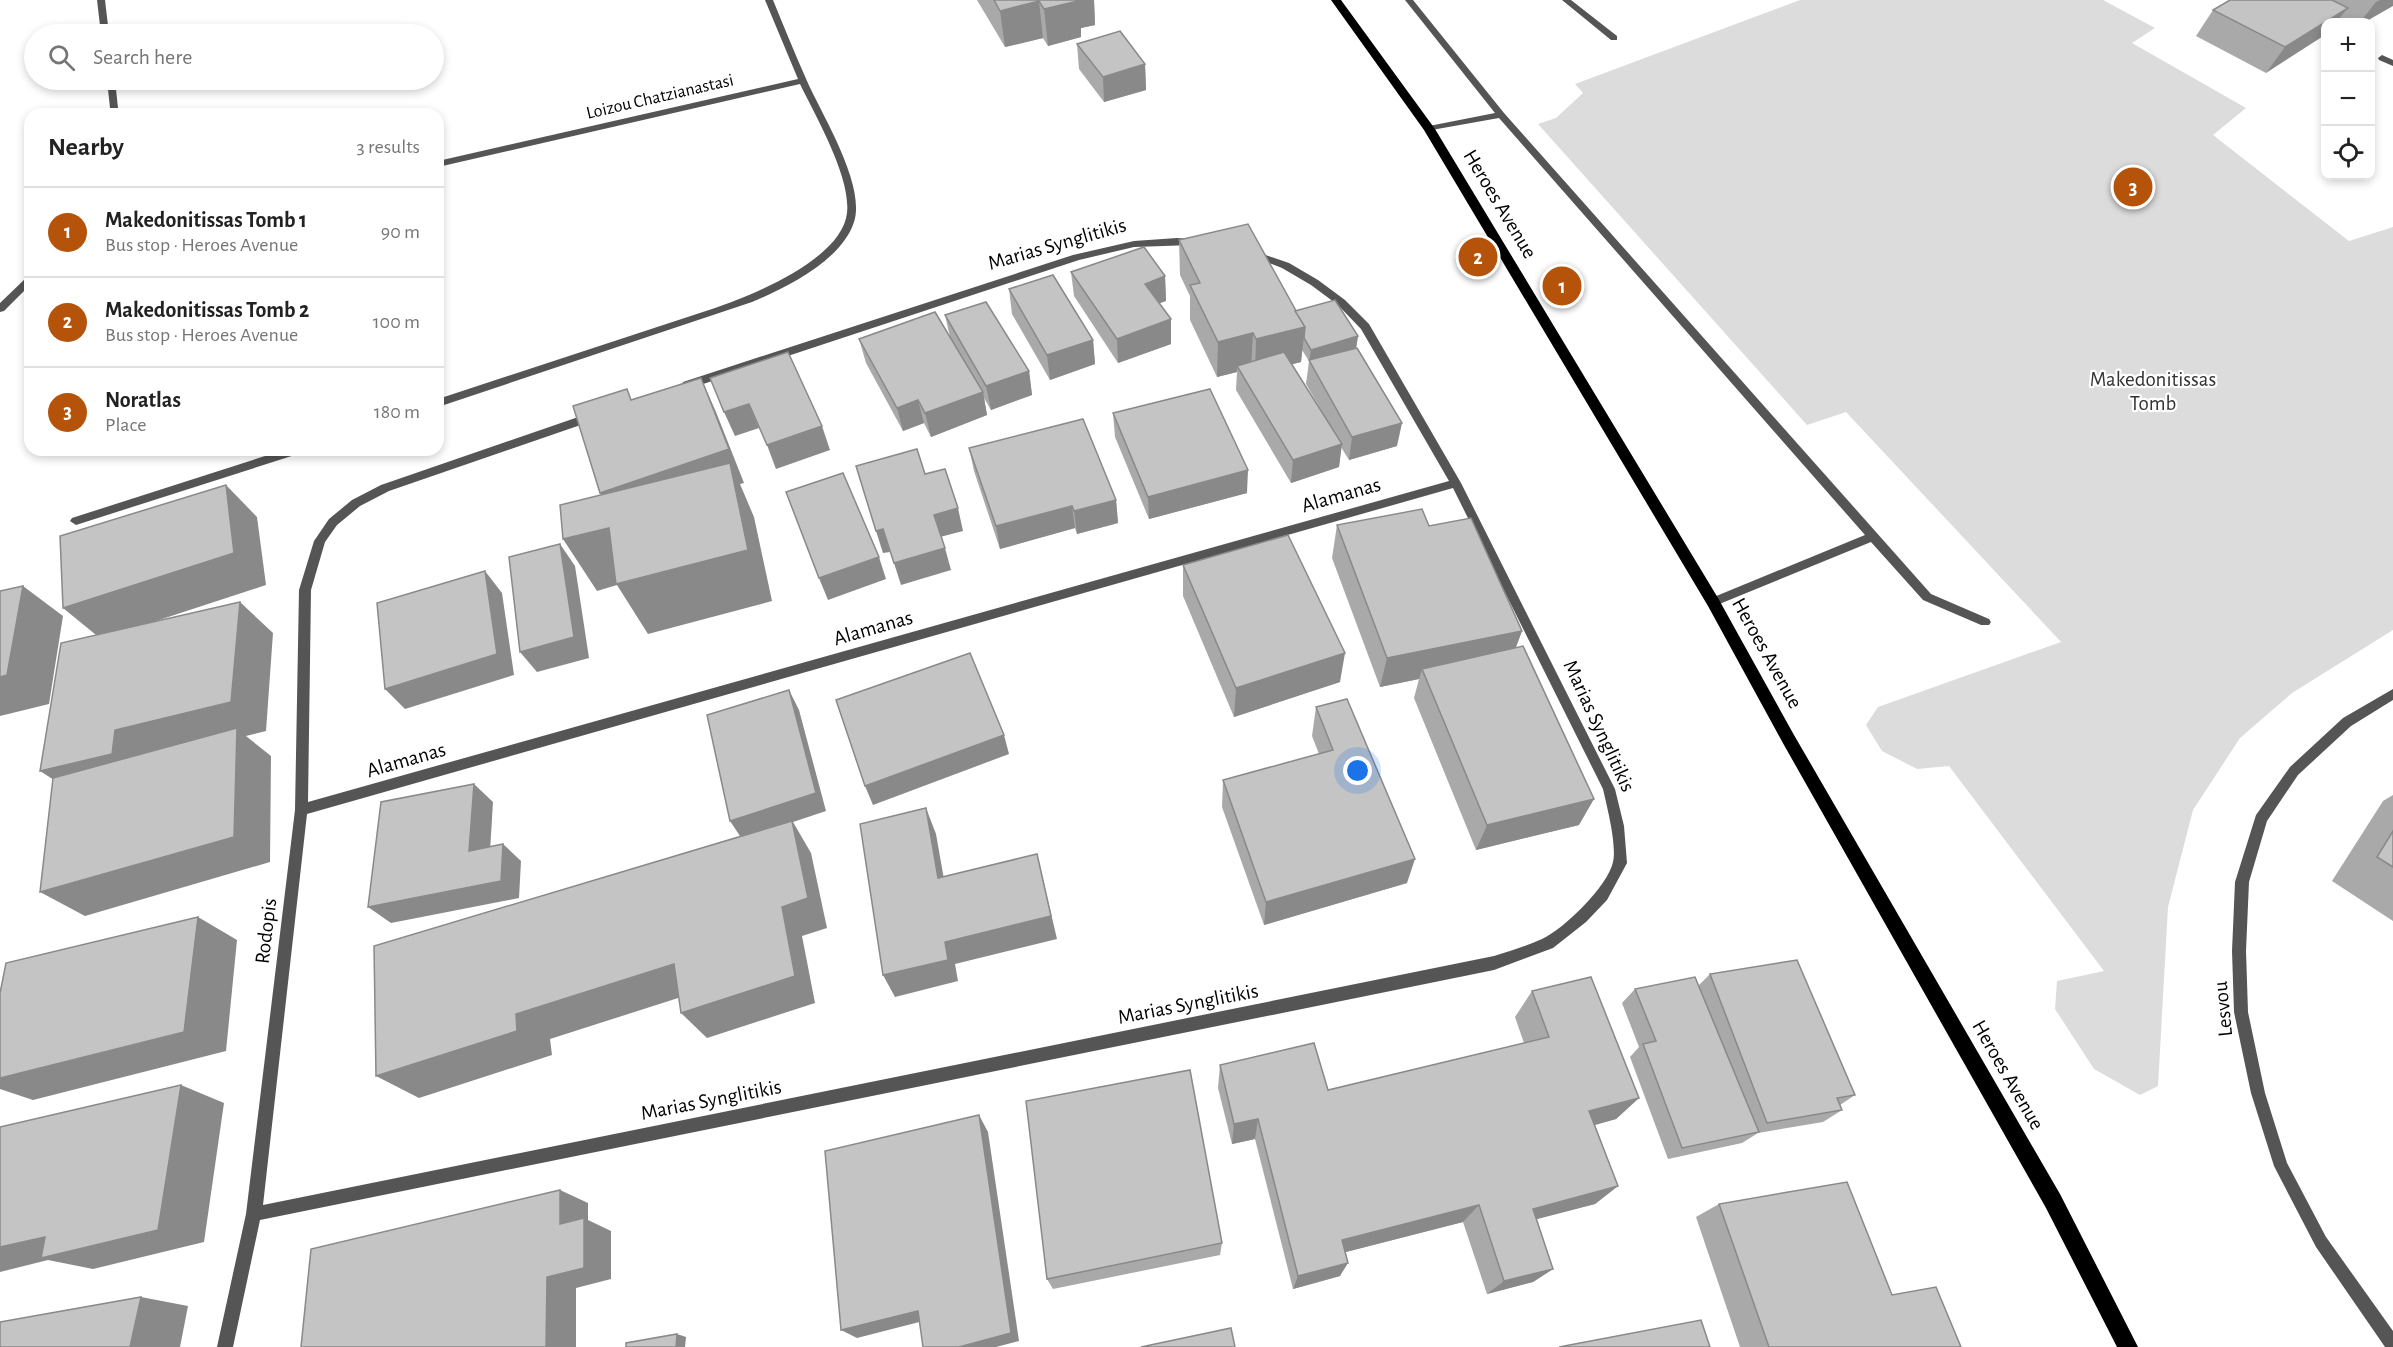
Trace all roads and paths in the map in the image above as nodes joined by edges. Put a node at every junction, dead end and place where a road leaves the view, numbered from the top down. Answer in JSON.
{"nodes":[{"id":1,"x":101,"y":0,"type":"edge"},
{"id":2,"x":769,"y":0,"type":"edge"},
{"id":3,"x":1336,"y":0,"type":"edge"},
{"id":4,"x":1408,"y":0,"type":"edge"},
{"id":5,"x":1566,"y":0,"type":"edge"},
{"id":6,"x":104,"y":24,"type":"edge"},
{"id":7,"x":1614,"y":38,"type":"dead end"},
{"id":8,"x":2382,"y":58,"type":"dead end"},
{"id":9,"x":2393,"y":63,"type":"edge"},
{"id":10,"x":803,"y":81,"type":"junction"},
{"id":11,"x":112,"y":90,"type":"edge"},
{"id":12,"x":114,"y":108,"type":"edge"},
{"id":13,"x":1501,"y":115,"type":"junction"},
{"id":14,"x":1429,"y":129,"type":"junction"},
{"id":15,"x":444,"y":163,"type":"edge"},
{"id":16,"x":1200,"y":242,"type":"edge"},
{"id":17,"x":1240,"y":250,"type":"edge"},
{"id":18,"x":24,"y":285,"type":"edge"},
{"id":19,"x":0,"y":309,"type":"edge"},
{"id":20,"x":681,"y":387,"type":"edge"},
{"id":21,"x":444,"y":401,"type":"edge"},
{"id":22,"x":603,"y":413,"type":"edge"},
{"id":23,"x":278,"y":456,"type":"edge"},
{"id":24,"x":1456,"y":483,"type":"junction"},
{"id":25,"x":76,"y":521,"type":"dead end"},
{"id":26,"x":1871,"y":537,"type":"junction"},
{"id":27,"x":1713,"y":602,"type":"junction"},
{"id":28,"x":1985,"y":622,"type":"dead end"},
{"id":29,"x":2393,"y":694,"type":"edge"},
{"id":30,"x":302,"y":810,"type":"junction"},
{"id":31,"x":254,"y":1214,"type":"junction"},
{"id":32,"x":2393,"y":1345,"type":"edge"},
{"id":33,"x":225,"y":1347,"type":"edge"},
{"id":34,"x":2128,"y":1347,"type":"edge"}],
"edges":[{"from":1,"to":6,"type":"street"},
{"from":2,"to":10,"type":"street"},
{"from":3,"to":14,"type":"main road","name":"Heroes Avenue"},
{"from":4,"to":13,"type":"street"},
{"from":5,"to":7,"type":"street"},
{"from":8,"to":9,"type":"street"},
{"from":10,"to":15,"type":"street","name":"Loizou Chatzianastasi"},
{"from":10,"to":21,"type":"street"},
{"from":11,"to":12,"type":"street"},
{"from":13,"to":14,"type":"street"},
{"from":13,"to":26,"type":"street"},
{"from":14,"to":27,"type":"main road","name":"Heroes Avenue"},
{"from":16,"to":20,"type":"street","name":"Marias Synglitikis"},
{"from":17,"to":24,"type":"street","name":"Marias Synglitikis"},
{"from":18,"to":19,"type":"street"},
{"from":22,"to":30,"type":"street","name":"Rodopis"},
{"from":23,"to":25,"type":"street"},
{"from":24,"to":30,"type":"street","name":"Alamanas"},
{"from":24,"to":31,"type":"street","name":"Marias Synglitikis"},
{"from":26,"to":27,"type":"street"},
{"from":26,"to":28,"type":"street"},
{"from":27,"to":34,"type":"main road","name":"Heroes Avenue"},
{"from":29,"to":32,"type":"street","name":"Lesvou"},
{"from":30,"to":31,"type":"street","name":"Rodopis"},
{"from":31,"to":33,"type":"street","name":"Rodopis"}]}
